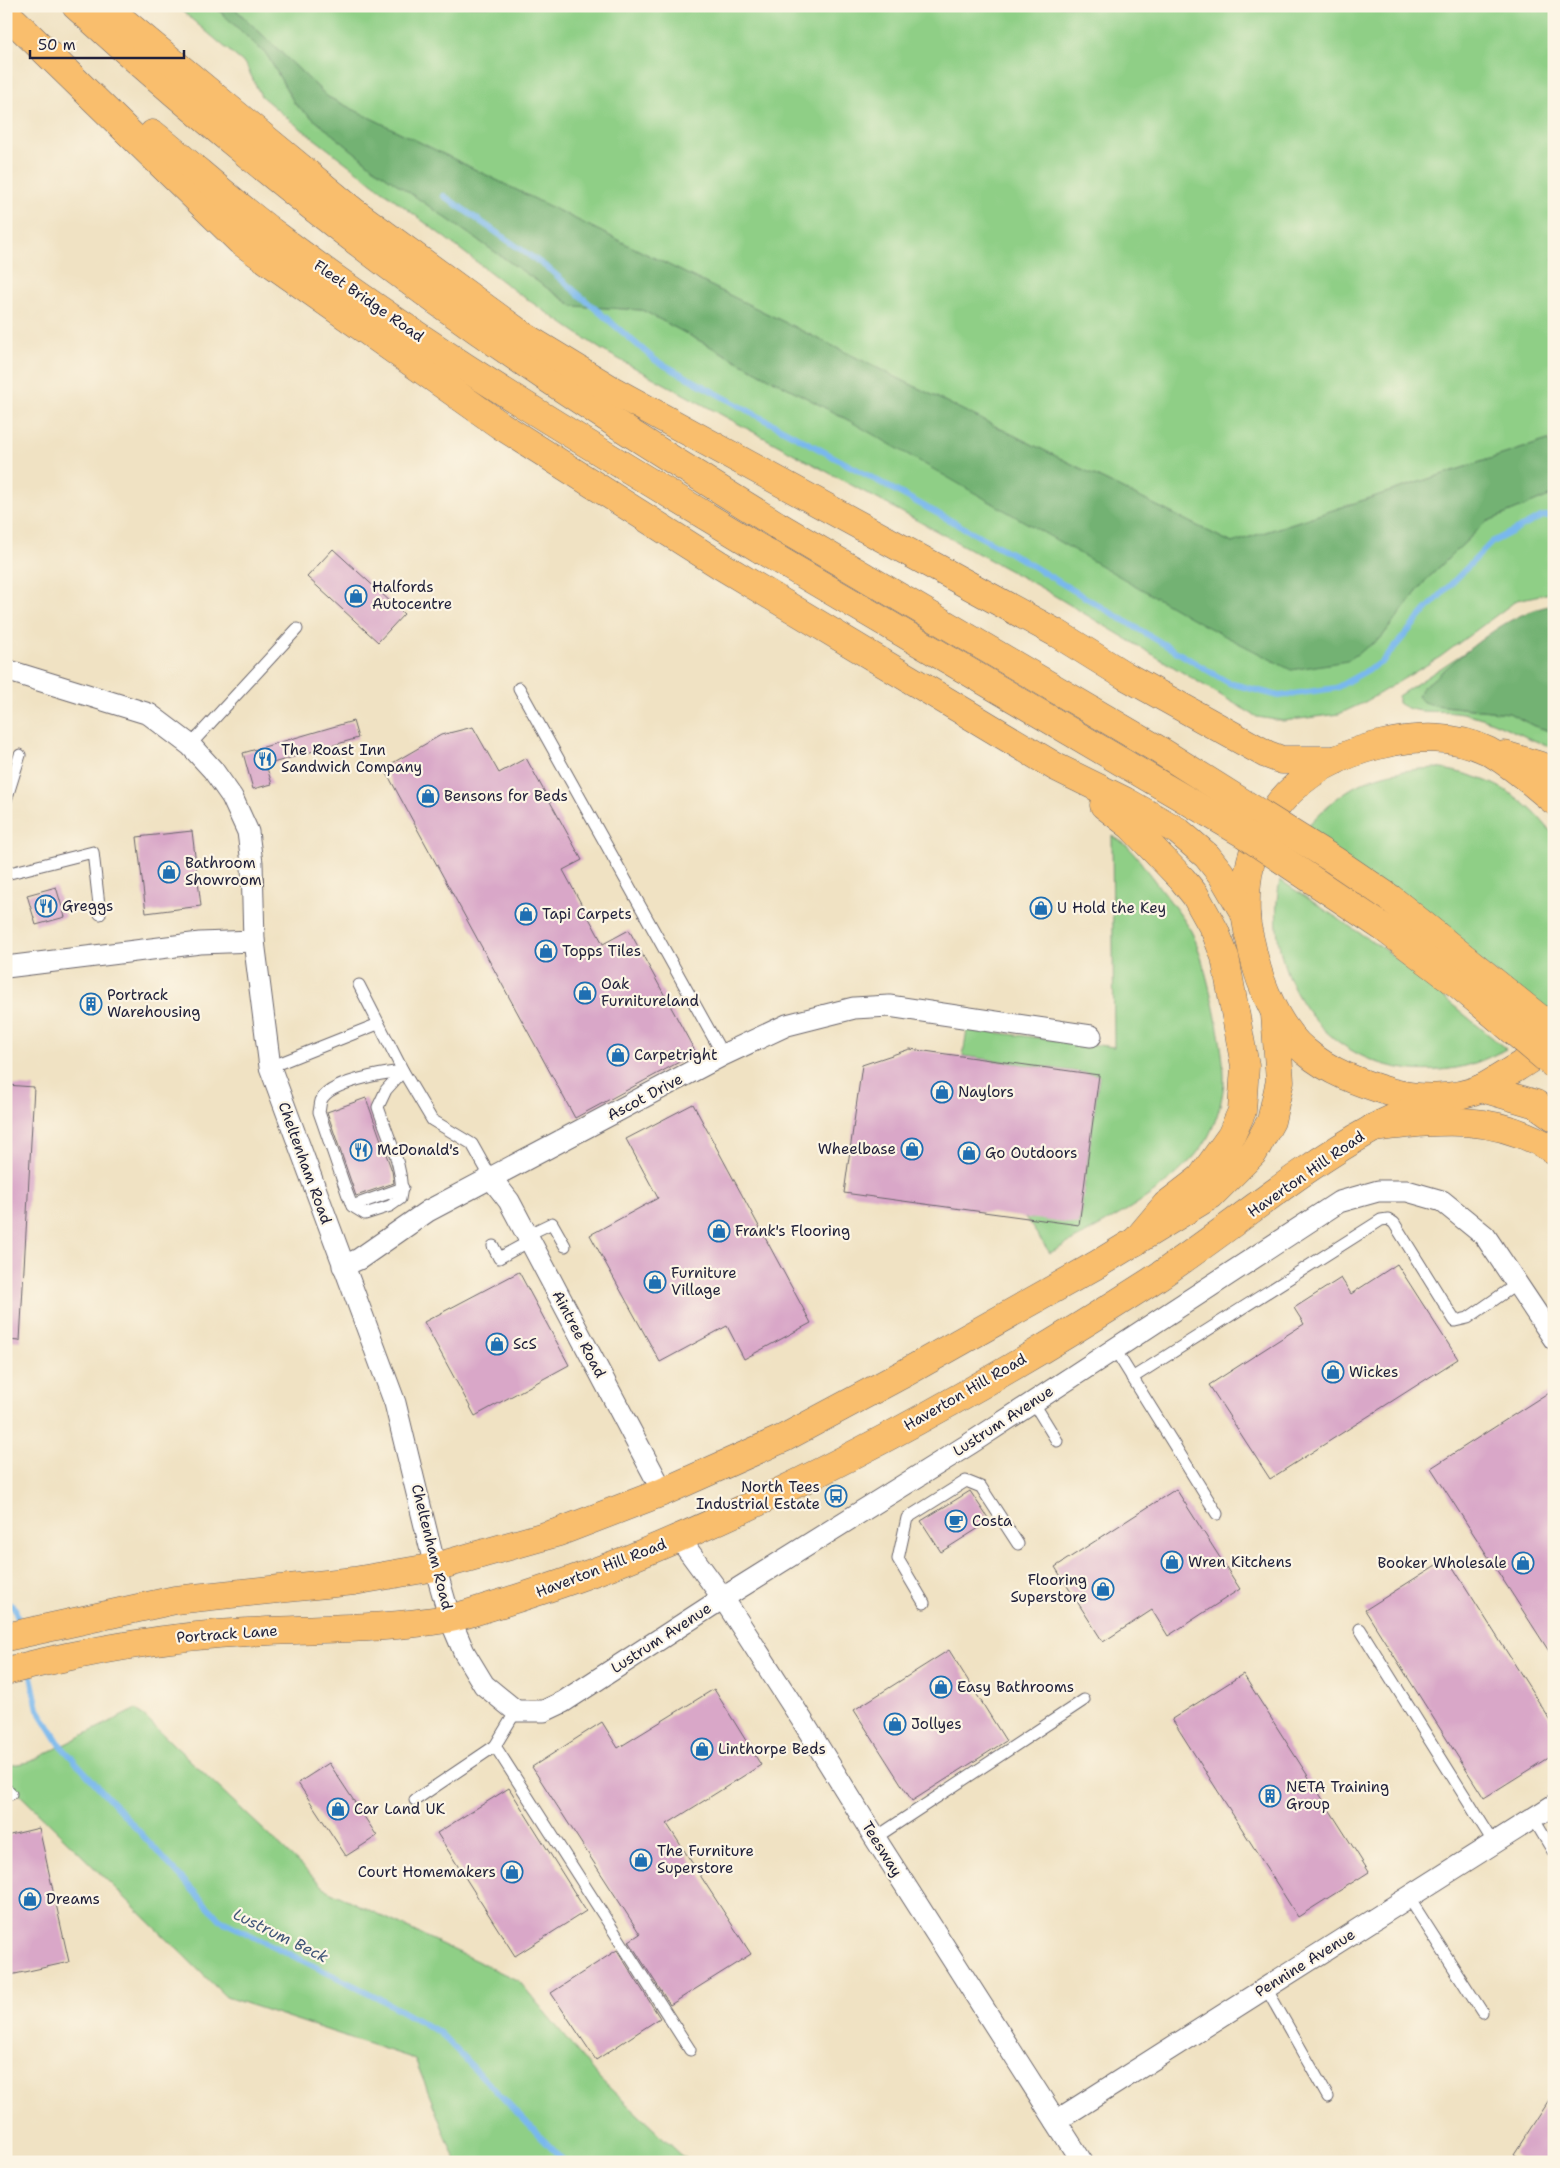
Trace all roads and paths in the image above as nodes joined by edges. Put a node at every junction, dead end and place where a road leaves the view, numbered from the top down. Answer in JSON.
{"nodes":[{"id":1,"x":76,"y":6,"type":"edge"},
{"id":2,"x":106,"y":6,"type":"edge"},
{"id":3,"x":6,"y":12,"type":"edge"},
{"id":4,"x":297,"y":629,"type":"dead end"},
{"id":5,"x":6,"y":670,"type":"edge"},
{"id":6,"x":519,"y":688,"type":"dead end"},
{"id":7,"x":190,"y":745,"type":"junction"},
{"id":8,"x":1488,"y":751,"type":"junction"},
{"id":9,"x":20,"y":755,"type":"dead end"},
{"id":10,"x":1336,"y":760,"type":"junction"},
{"id":11,"x":1056,"y":767,"type":"junction"},
{"id":12,"x":1554,"y":770,"type":"edge"},
{"id":13,"x":6,"y":800,"type":"edge"},
{"id":14,"x":1554,"y":801,"type":"edge"},
{"id":15,"x":6,"y":874,"type":"edge"},
{"id":16,"x":100,"y":914,"type":"dead end"},
{"id":17,"x":1246,"y":916,"type":"junction"},
{"id":18,"x":254,"y":940,"type":"junction"},
{"id":19,"x":6,"y":967,"type":"edge"},
{"id":20,"x":359,"y":984,"type":"dead end"},
{"id":21,"x":1275,"y":1014,"type":"junction"},
{"id":22,"x":378,"y":1024,"type":"junction"},
{"id":23,"x":1554,"y":1030,"type":"edge"},
{"id":24,"x":1091,"y":1036,"type":"dead end"},
{"id":25,"x":1554,"y":1040,"type":"edge"},
{"id":26,"x":723,"y":1055,"type":"junction"},
{"id":27,"x":1554,"y":1065,"type":"edge"},
{"id":28,"x":270,"y":1067,"type":"junction"},
{"id":29,"x":403,"y":1071,"type":"junction"},
{"id":30,"x":1482,"y":1088,"type":"junction"},
{"id":31,"x":1444,"y":1098,"type":"junction"},
{"id":32,"x":1554,"y":1117,"type":"edge"},
{"id":33,"x":1373,"y":1128,"type":"junction"},
{"id":34,"x":1554,"y":1150,"type":"edge"},
{"id":35,"x":491,"y":1178,"type":"junction"},
{"id":36,"x":529,"y":1238,"type":"junction"},
{"id":37,"x":1135,"y":1242,"type":"junction"},
{"id":38,"x":492,"y":1246,"type":"dead end"},
{"id":39,"x":565,"y":1246,"type":"dead end"},
{"id":40,"x":343,"y":1266,"type":"junction"},
{"id":41,"x":1518,"y":1284,"type":"junction"},
{"id":42,"x":1554,"y":1339,"type":"edge"},
{"id":43,"x":1114,"y":1348,"type":"junction"},
{"id":44,"x":1132,"y":1378,"type":"junction"},
{"id":45,"x":1032,"y":1402,"type":"junction"},
{"id":46,"x":1057,"y":1441,"type":"dead end"},
{"id":47,"x":663,"y":1492,"type":"junction"},
{"id":48,"x":1217,"y":1514,"type":"dead end"},
{"id":49,"x":679,"y":1538,"type":"junction"},
{"id":50,"x":1018,"y":1544,"type":"dead end"},
{"id":51,"x":435,"y":1567,"type":"junction"},
{"id":52,"x":723,"y":1598,"type":"junction"},
{"id":53,"x":924,"y":1602,"type":"dead end"},
{"id":54,"x":450,"y":1619,"type":"junction"},
{"id":55,"x":1360,"y":1629,"type":"dead end"},
{"id":56,"x":6,"y":1637,"type":"edge"},
{"id":57,"x":6,"y":1671,"type":"edge"},
{"id":58,"x":1084,"y":1700,"type":"dead end"},
{"id":59,"x":516,"y":1711,"type":"junction"},
{"id":60,"x":495,"y":1746,"type":"junction"},
{"id":61,"x":416,"y":1800,"type":"dead end"},
{"id":62,"x":1554,"y":1805,"type":"edge"},
{"id":63,"x":1533,"y":1818,"type":"junction"},
{"id":64,"x":874,"y":1838,"type":"junction"},
{"id":65,"x":1494,"y":1843,"type":"junction"},
{"id":66,"x":1554,"y":1853,"type":"edge"},
{"id":67,"x":1408,"y":1898,"type":"junction"},
{"id":68,"x":1266,"y":1988,"type":"junction"},
{"id":69,"x":1482,"y":2012,"type":"dead end"},
{"id":70,"x":690,"y":2050,"type":"dead end"},
{"id":71,"x":1328,"y":2097,"type":"dead end"},
{"id":72,"x":1056,"y":2122,"type":"junction"},
{"id":73,"x":1082,"y":2162,"type":"edge"}],
"edges":[{"from":1,"to":23,"type":"main road","bridge":true},
{"from":2,"to":10,"type":"main road"},
{"from":3,"to":11,"type":"main road"},
{"from":3,"to":27,"type":"main road","name":"Fleet Bridge Road","bridge":true},
{"from":4,"to":7,"type":"lane"},
{"from":5,"to":7,"type":"street","name":"Cheltenham Road"},
{"from":6,"to":26,"type":"lane"},
{"from":7,"to":18,"type":"street","name":"Cheltenham Road"},
{"from":8,"to":10,"type":"main road"},
{"from":8,"to":12,"type":"main road"},
{"from":8,"to":14,"type":"main road"},
{"from":9,"to":13,"type":"lane"},
{"from":10,"to":17,"type":"main road"},
{"from":11,"to":17,"type":"main road"},
{"from":11,"to":37,"type":"main road"},
{"from":15,"to":16,"type":"lane"},
{"from":17,"to":21,"type":"main road"},
{"from":18,"to":19,"type":"street"},
{"from":18,"to":28,"type":"street","name":"Cheltenham Road"},
{"from":20,"to":22,"type":"lane"},
{"from":21,"to":31,"type":"main road"},
{"from":21,"to":37,"type":"main road"},
{"from":22,"to":28,"type":"lane"},
{"from":22,"to":29,"type":"lane"},
{"from":24,"to":26,"type":"street","name":"Ascot Drive"},
{"from":25,"to":30,"type":"main road"},
{"from":26,"to":35,"type":"street","name":"Ascot Drive"},
{"from":28,"to":40,"type":"street","name":"Cheltenham Road"},
{"from":29,"to":29,"type":"lane"},
{"from":29,"to":35,"type":"lane"},
{"from":30,"to":31,"type":"main road"},
{"from":30,"to":32,"type":"main road"},
{"from":31,"to":33,"type":"main road","name":"Haverton Hill Road"},
{"from":33,"to":34,"type":"main road"},
{"from":33,"to":49,"type":"main road","name":"Haverton Hill Road"},
{"from":35,"to":36,"type":"street","name":"Aintree Road"},
{"from":35,"to":40,"type":"street","name":"Ascot Drive"},
{"from":36,"to":38,"type":"lane"},
{"from":36,"to":39,"type":"lane"},
{"from":36,"to":47,"type":"street","name":"Aintree Road"},
{"from":37,"to":47,"type":"main road"},
{"from":40,"to":51,"type":"street","name":"Cheltenham Road"},
{"from":41,"to":42,"type":"street","name":"Lustrum Avenue"},
{"from":41,"to":43,"type":"street","name":"Lustrum Avenue"},
{"from":41,"to":44,"type":"lane"},
{"from":43,"to":44,"type":"lane"},
{"from":43,"to":45,"type":"street","name":"Lustrum Avenue"},
{"from":44,"to":48,"type":"lane"},
{"from":45,"to":46,"type":"lane"},
{"from":45,"to":52,"type":"street","name":"Lustrum Avenue"},
{"from":47,"to":51,"type":"main road"},
{"from":49,"to":52,"type":"street","name":"Teesway"},
{"from":49,"to":54,"type":"main road","name":"Haverton Hill Road"},
{"from":50,"to":53,"type":"lane"},
{"from":51,"to":54,"type":"street","name":"Cheltenham Road"},
{"from":51,"to":56,"type":"main road"},
{"from":52,"to":59,"type":"street","name":"Lustrum Avenue"},
{"from":52,"to":64,"type":"street","name":"Teesway"},
{"from":54,"to":57,"type":"main road","name":"Portrack Lane"},
{"from":54,"to":59,"type":"street"},
{"from":55,"to":65,"type":"lane"},
{"from":58,"to":64,"type":"lane"},
{"from":59,"to":60,"type":"lane"},
{"from":60,"to":61,"type":"lane"},
{"from":60,"to":70,"type":"lane"},
{"from":62,"to":63,"type":"street","name":"Pennine Avenue"},
{"from":63,"to":65,"type":"street","name":"Pennine Avenue"},
{"from":63,"to":66,"type":"lane"},
{"from":64,"to":72,"type":"street","name":"Teesway"},
{"from":65,"to":67,"type":"street","name":"Pennine Avenue"},
{"from":67,"to":68,"type":"street","name":"Pennine Avenue"},
{"from":67,"to":69,"type":"lane"},
{"from":68,"to":71,"type":"lane"},
{"from":68,"to":72,"type":"street","name":"Pennine Avenue"},
{"from":72,"to":73,"type":"street","name":"Teesway"}]}
